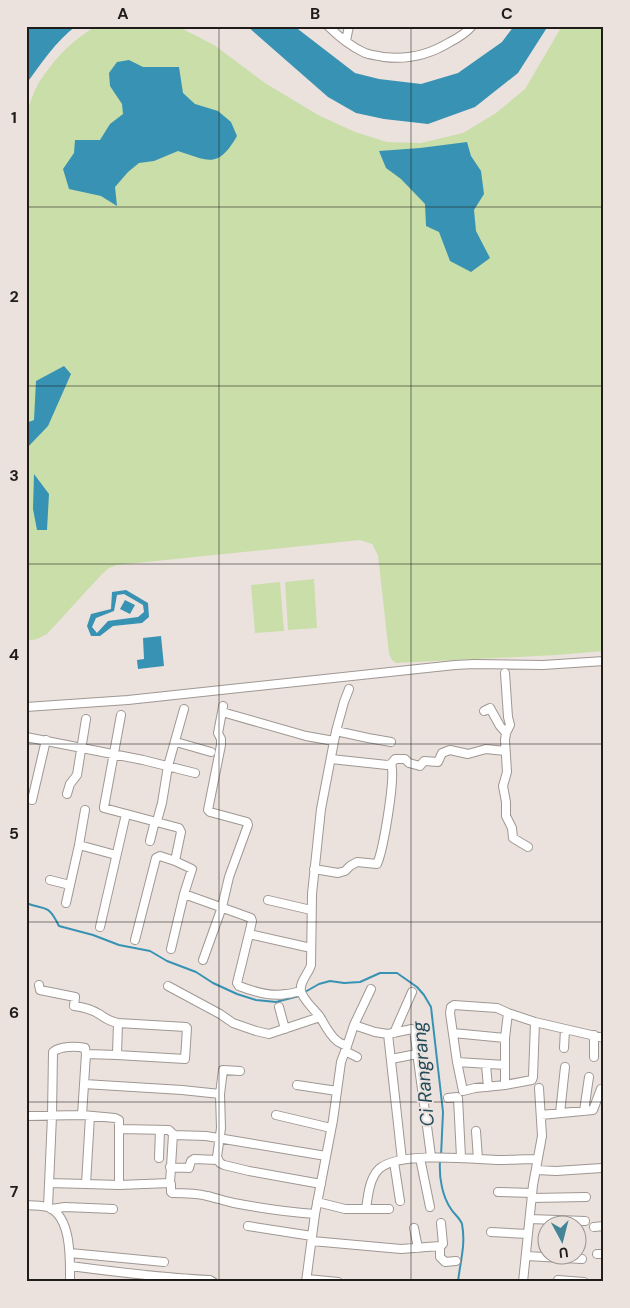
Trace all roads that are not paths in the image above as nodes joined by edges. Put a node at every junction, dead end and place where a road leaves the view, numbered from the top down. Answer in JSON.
{"nodes":[{"id":1,"x":328,"y":26,"type":"edge"},
{"id":2,"x":349,"y":26,"type":"edge"},
{"id":3,"x":472,"y":26,"type":"edge"},
{"id":4,"x":346,"y":41,"type":"junction"},
{"id":5,"x":604,"y":661,"type":"edge"},
{"id":6,"x":505,"y":673,"type":"dead end"},
{"id":7,"x":349,"y":689,"type":"dead end"},
{"id":8,"x":26,"y":708,"type":"edge"},
{"id":9,"x":184,"y":709,"type":"dead end"},
{"id":10,"x":484,"y":711,"type":"dead end"},
{"id":11,"x":121,"y":715,"type":"dead end"},
{"id":12,"x":86,"y":719,"type":"dead end"},
{"id":13,"x":336,"y":731,"type":"junction"},
{"id":14,"x":506,"y":733,"type":"junction"},
{"id":15,"x":26,"y":737,"type":"edge"},
{"id":16,"x":46,"y":740,"type":"junction"},
{"id":17,"x":334,"y":740,"type":"junction"},
{"id":18,"x":176,"y":742,"type":"junction"},
{"id":19,"x":391,"y":742,"type":"dead end"},
{"id":20,"x":82,"y":747,"type":"junction"},
{"id":21,"x":505,"y":751,"type":"junction"},
{"id":22,"x":210,"y":752,"type":"dead end"},
{"id":23,"x":113,"y":753,"type":"junction"},
{"id":24,"x":331,"y":758,"type":"junction"},
{"id":25,"x":391,"y":764,"type":"junction"},
{"id":26,"x":168,"y":766,"type":"junction"},
{"id":27,"x":195,"y":773,"type":"dead end"},
{"id":28,"x":67,"y":794,"type":"dead end"},
{"id":29,"x":32,"y":800,"type":"dead end"},
{"id":30,"x":85,"y":810,"type":"dead end"},
{"id":31,"x":126,"y":814,"type":"junction"},
{"id":32,"x":156,"y":821,"type":"junction"},
{"id":33,"x":150,"y":841,"type":"dead end"},
{"id":34,"x":79,"y":845,"type":"junction"},
{"id":35,"x":528,"y":847,"type":"dead end"},
{"id":36,"x":116,"y":854,"type":"junction"},
{"id":37,"x":175,"y":861,"type":"junction"},
{"id":38,"x":314,"y":869,"type":"junction"},
{"id":39,"x":50,"y":880,"type":"dead end"},
{"id":40,"x":70,"y":885,"type":"junction"},
{"id":41,"x":184,"y":894,"type":"junction"},
{"id":42,"x":268,"y":900,"type":"dead end"},
{"id":43,"x":66,"y":903,"type":"dead end"},
{"id":44,"x":222,"y":907,"type":"junction"},
{"id":45,"x":311,"y":910,"type":"junction"},
{"id":46,"x":100,"y":926,"type":"dead end"},
{"id":47,"x":249,"y":934,"type":"junction"},
{"id":48,"x":135,"y":940,"type":"dead end"},
{"id":49,"x":311,"y":948,"type":"junction"},
{"id":50,"x":171,"y":949,"type":"dead end"},
{"id":51,"x":203,"y":960,"type":"dead end"},
{"id":52,"x":39,"y":985,"type":"dead end"},
{"id":53,"x":168,"y":986,"type":"dead end"},
{"id":54,"x":371,"y":989,"type":"dead end"},
{"id":55,"x":412,"y":992,"type":"dead end"},
{"id":56,"x":303,"y":995,"type":"junction"},
{"id":57,"x":279,"y":1007,"type":"dead end"},
{"id":58,"x":508,"y":1013,"type":"junction"},
{"id":59,"x":320,"y":1017,"type":"junction"},
{"id":60,"x":535,"y":1022,"type":"junction"},
{"id":61,"x":118,"y":1023,"type":"junction"},
{"id":62,"x":354,"y":1025,"type":"junction"},
{"id":63,"x":284,"y":1029,"type":"junction"},
{"id":64,"x":565,"y":1029,"type":"junction"},
{"id":65,"x":391,"y":1033,"type":"junction"},
{"id":66,"x":453,"y":1034,"type":"junction"},
{"id":67,"x":594,"y":1035,"type":"junction"},
{"id":68,"x":505,"y":1038,"type":"junction"},
{"id":69,"x":604,"y":1038,"type":"edge"},
{"id":70,"x":346,"y":1048,"type":"junction"},
{"id":71,"x":564,"y":1048,"type":"dead end"},
{"id":72,"x":86,"y":1054,"type":"junction"},
{"id":73,"x":417,"y":1054,"type":"junction"},
{"id":74,"x":117,"y":1055,"type":"junction"},
{"id":75,"x":357,"y":1056,"type":"dead end"},
{"id":76,"x":594,"y":1056,"type":"dead end"},
{"id":77,"x":391,"y":1059,"type":"junction"},
{"id":78,"x":457,"y":1062,"type":"junction"},
{"id":79,"x":486,"y":1065,"type":"junction"},
{"id":80,"x":505,"y":1065,"type":"junction"},
{"id":81,"x":565,"y":1067,"type":"dead end"},
{"id":82,"x":240,"y":1071,"type":"dead end"},
{"id":83,"x":589,"y":1077,"type":"dead end"},
{"id":84,"x":84,"y":1084,"type":"junction"},
{"id":85,"x":297,"y":1085,"type":"dead end"},
{"id":86,"x":505,"y":1085,"type":"junction"},
{"id":87,"x":488,"y":1087,"type":"junction"},
{"id":88,"x":539,"y":1088,"type":"dead end"},
{"id":89,"x":601,"y":1089,"type":"dead end"},
{"id":90,"x":337,"y":1091,"type":"junction"},
{"id":91,"x":220,"y":1094,"type":"junction"},
{"id":92,"x":448,"y":1098,"type":"dead end"},
{"id":93,"x":584,"y":1111,"type":"junction"},
{"id":94,"x":560,"y":1113,"type":"junction"},
{"id":95,"x":276,"y":1115,"type":"dead end"},
{"id":96,"x":541,"y":1115,"type":"junction"},
{"id":97,"x":26,"y":1116,"type":"edge"},
{"id":98,"x":52,"y":1116,"type":"junction"},
{"id":99,"x":86,"y":1116,"type":"junction"},
{"id":100,"x":331,"y":1128,"type":"junction"},
{"id":101,"x":120,"y":1129,"type":"junction"},
{"id":102,"x":160,"y":1130,"type":"junction"},
{"id":103,"x":476,"y":1131,"type":"dead end"},
{"id":104,"x":173,"y":1134,"type":"junction"},
{"id":105,"x":220,"y":1138,"type":"junction"},
{"id":106,"x":326,"y":1156,"type":"junction"},
{"id":107,"x":438,"y":1157,"type":"junction"},
{"id":108,"x":460,"y":1157,"type":"junction"},
{"id":109,"x":160,"y":1158,"type":"dead end"},
{"id":110,"x":420,"y":1158,"type":"junction"},
{"id":111,"x":478,"y":1159,"type":"junction"},
{"id":112,"x":537,"y":1159,"type":"junction"},
{"id":113,"x":218,"y":1160,"type":"junction"},
{"id":114,"x":392,"y":1163,"type":"junction"},
{"id":115,"x":170,"y":1167,"type":"junction"},
{"id":116,"x":602,"y":1168,"type":"dead end"},
{"id":117,"x":536,"y":1170,"type":"junction"},
{"id":118,"x":49,"y":1183,"type":"junction"},
{"id":119,"x":170,"y":1183,"type":"junction"},
{"id":120,"x":86,"y":1184,"type":"junction"},
{"id":121,"x":321,"y":1184,"type":"junction"},
{"id":122,"x":118,"y":1185,"type":"junction"},
{"id":123,"x":498,"y":1192,"type":"dead end"},
{"id":124,"x":532,"y":1195,"type":"junction"},
{"id":125,"x":586,"y":1197,"type":"dead end"},
{"id":126,"x":400,"y":1201,"type":"dead end"},
{"id":127,"x":317,"y":1202,"type":"junction"},
{"id":128,"x":26,"y":1205,"type":"edge"},
{"id":129,"x":430,"y":1207,"type":"dead end"},
{"id":130,"x":49,"y":1208,"type":"junction"},
{"id":131,"x":113,"y":1209,"type":"dead end"},
{"id":132,"x":366,"y":1209,"type":"junction"},
{"id":133,"x":389,"y":1209,"type":"dead end"},
{"id":134,"x":314,"y":1214,"type":"junction"},
{"id":135,"x":530,"y":1219,"type":"junction"},
{"id":136,"x":538,"y":1219,"type":"edge"},
{"id":137,"x":441,"y":1223,"type":"dead end"},
{"id":138,"x":248,"y":1226,"type":"dead end"},
{"id":139,"x":594,"y":1226,"type":"dead end"},
{"id":140,"x":604,"y":1226,"type":"edge"},
{"id":141,"x":414,"y":1228,"type":"dead end"},
{"id":142,"x":491,"y":1232,"type":"dead end"},
{"id":143,"x":528,"y":1234,"type":"junction"},
{"id":144,"x":312,"y":1238,"type":"junction"},
{"id":145,"x":440,"y":1246,"type":"junction"},
{"id":146,"x":418,"y":1248,"type":"junction"},
{"id":147,"x":70,"y":1253,"type":"junction"},
{"id":148,"x":526,"y":1256,"type":"junction"},
{"id":149,"x":538,"y":1257,"type":"edge"},
{"id":150,"x":456,"y":1261,"type":"dead end"},
{"id":151,"x":164,"y":1262,"type":"dead end"},
{"id":152,"x":70,"y":1266,"type":"junction"},
{"id":153,"x":180,"y":1280,"type":"edge"},
{"id":154,"x":307,"y":1280,"type":"edge"},
{"id":155,"x":558,"y":1280,"type":"dead end"},
{"id":156,"x":70,"y":1282,"type":"edge"},
{"id":157,"x":213,"y":1282,"type":"edge"},
{"id":158,"x":338,"y":1282,"type":"edge"},
{"id":159,"x":523,"y":1282,"type":"edge"},
{"id":160,"x":584,"y":1282,"type":"edge"}],
"edges":[{"from":1,"to":4,"type":"street"},
{"from":2,"to":4,"type":"street"},
{"from":3,"to":4,"type":"street"},
{"from":5,"to":8,"type":"street"},
{"from":6,"to":14,"type":"street"},
{"from":7,"to":13,"type":"street"},
{"from":9,"to":18,"type":"street"},
{"from":10,"to":14,"type":"street"},
{"from":11,"to":23,"type":"street"},
{"from":12,"to":20,"type":"street"},
{"from":13,"to":17,"type":"street"},
{"from":13,"to":19,"type":"street"},
{"from":14,"to":21,"type":"street"},
{"from":15,"to":16,"type":"street"},
{"from":16,"to":20,"type":"street"},
{"from":16,"to":29,"type":"street"},
{"from":17,"to":24,"type":"street"},
{"from":17,"to":44,"type":"street"},
{"from":18,"to":22,"type":"street"},
{"from":18,"to":26,"type":"street"},
{"from":20,"to":23,"type":"street"},
{"from":20,"to":28,"type":"street"},
{"from":21,"to":25,"type":"street"},
{"from":21,"to":35,"type":"street"},
{"from":23,"to":26,"type":"street"},
{"from":23,"to":31,"type":"street"},
{"from":24,"to":25,"type":"street"},
{"from":24,"to":38,"type":"street"},
{"from":25,"to":38,"type":"street"},
{"from":26,"to":27,"type":"street"},
{"from":26,"to":32,"type":"street"},
{"from":30,"to":34,"type":"street"},
{"from":31,"to":32,"type":"street"},
{"from":31,"to":36,"type":"street"},
{"from":32,"to":33,"type":"street"},
{"from":32,"to":37,"type":"street"},
{"from":34,"to":36,"type":"street"},
{"from":34,"to":40,"type":"street"},
{"from":36,"to":46,"type":"street"},
{"from":37,"to":41,"type":"street"},
{"from":37,"to":48,"type":"street"},
{"from":38,"to":45,"type":"street"},
{"from":39,"to":40,"type":"street"},
{"from":40,"to":43,"type":"street"},
{"from":41,"to":44,"type":"street"},
{"from":41,"to":50,"type":"street"},
{"from":42,"to":45,"type":"street"},
{"from":44,"to":47,"type":"street"},
{"from":44,"to":51,"type":"street"},
{"from":45,"to":49,"type":"street"},
{"from":47,"to":49,"type":"street"},
{"from":47,"to":56,"type":"street"},
{"from":49,"to":56,"type":"street"},
{"from":52,"to":61,"type":"street"},
{"from":53,"to":63,"type":"street"},
{"from":54,"to":62,"type":"street"},
{"from":55,"to":65,"type":"street"},
{"from":56,"to":59,"type":"street"},
{"from":57,"to":63,"type":"street"},
{"from":58,"to":60,"type":"street"},
{"from":58,"to":66,"type":"street"},
{"from":58,"to":68,"type":"street"},
{"from":59,"to":63,"type":"street"},
{"from":59,"to":70,"type":"street"},
{"from":60,"to":64,"type":"street"},
{"from":60,"to":86,"type":"street"},
{"from":61,"to":74,"type":"street"},
{"from":61,"to":74,"type":"street"},
{"from":62,"to":65,"type":"street"},
{"from":62,"to":70,"type":"street"},
{"from":64,"to":67,"type":"street"},
{"from":64,"to":71,"type":"street"},
{"from":65,"to":73,"type":"street"},
{"from":65,"to":77,"type":"street"},
{"from":66,"to":68,"type":"street"},
{"from":66,"to":78,"type":"street"},
{"from":67,"to":69,"type":"street"},
{"from":67,"to":76,"type":"street"},
{"from":68,"to":80,"type":"street"},
{"from":70,"to":75,"type":"street"},
{"from":70,"to":90,"type":"street"},
{"from":72,"to":74,"type":"street"},
{"from":72,"to":84,"type":"street"},
{"from":72,"to":98,"type":"street"},
{"from":73,"to":77,"type":"street"},
{"from":73,"to":107,"type":"street"},
{"from":77,"to":114,"type":"street"},
{"from":78,"to":79,"type":"street"},
{"from":78,"to":87,"type":"street"},
{"from":79,"to":80,"type":"street"},
{"from":79,"to":87,"type":"street"},
{"from":80,"to":86,"type":"street"},
{"from":81,"to":94,"type":"street"},
{"from":82,"to":91,"type":"street"},
{"from":83,"to":93,"type":"street"},
{"from":84,"to":91,"type":"street"},
{"from":84,"to":99,"type":"street"},
{"from":85,"to":90,"type":"street"},
{"from":86,"to":87,"type":"street"},
{"from":88,"to":96,"type":"street"},
{"from":89,"to":93,"type":"street"},
{"from":90,"to":100,"type":"street"},
{"from":91,"to":105,"type":"street"},
{"from":92,"to":108,"type":"street"},
{"from":93,"to":94,"type":"street"},
{"from":94,"to":96,"type":"street"},
{"from":95,"to":100,"type":"street"},
{"from":96,"to":112,"type":"street"},
{"from":97,"to":98,"type":"street"},
{"from":98,"to":99,"type":"street"},
{"from":98,"to":118,"type":"street"},
{"from":99,"to":101,"type":"street"},
{"from":99,"to":120,"type":"street"},
{"from":100,"to":106,"type":"street"},
{"from":101,"to":102,"type":"street"},
{"from":101,"to":122,"type":"street"},
{"from":102,"to":104,"type":"street"},
{"from":102,"to":109,"type":"street"},
{"from":103,"to":111,"type":"street"},
{"from":104,"to":105,"type":"street"},
{"from":104,"to":115,"type":"street"},
{"from":105,"to":106,"type":"street"},
{"from":105,"to":113,"type":"street"},
{"from":106,"to":121,"type":"street"},
{"from":107,"to":108,"type":"street"},
{"from":107,"to":110,"type":"street"},
{"from":108,"to":111,"type":"street"},
{"from":110,"to":114,"type":"street"},
{"from":110,"to":129,"type":"street"},
{"from":111,"to":112,"type":"street"},
{"from":112,"to":117,"type":"street"},
{"from":113,"to":115,"type":"street"},
{"from":113,"to":121,"type":"street"},
{"from":114,"to":126,"type":"street"},
{"from":114,"to":132,"type":"street"},
{"from":115,"to":119,"type":"street"},
{"from":116,"to":117,"type":"street"},
{"from":117,"to":124,"type":"street"},
{"from":118,"to":120,"type":"street"},
{"from":118,"to":130,"type":"street"},
{"from":119,"to":122,"type":"street"},
{"from":119,"to":134,"type":"street"},
{"from":120,"to":122,"type":"street"},
{"from":121,"to":127,"type":"street"},
{"from":123,"to":124,"type":"street"},
{"from":124,"to":125,"type":"street"},
{"from":124,"to":135,"type":"street"},
{"from":127,"to":132,"type":"street"},
{"from":127,"to":134,"type":"street"},
{"from":128,"to":130,"type":"street"},
{"from":130,"to":131,"type":"street"},
{"from":130,"to":147,"type":"street"},
{"from":132,"to":133,"type":"street"},
{"from":134,"to":144,"type":"street"},
{"from":135,"to":136,"type":"street"},
{"from":135,"to":143,"type":"street"},
{"from":137,"to":145,"type":"street"},
{"from":138,"to":144,"type":"street"},
{"from":139,"to":140,"type":"street"},
{"from":141,"to":146,"type":"street"},
{"from":142,"to":143,"type":"street"},
{"from":143,"to":148,"type":"street"},
{"from":144,"to":146,"type":"street"},
{"from":144,"to":154,"type":"street"},
{"from":145,"to":146,"type":"street"},
{"from":145,"to":150,"type":"street"},
{"from":147,"to":151,"type":"street"},
{"from":147,"to":152,"type":"street"},
{"from":148,"to":149,"type":"street"},
{"from":148,"to":159,"type":"street"},
{"from":152,"to":153,"type":"street"},
{"from":152,"to":156,"type":"street"},
{"from":153,"to":157,"type":"street"},
{"from":154,"to":158,"type":"street"},
{"from":155,"to":160,"type":"street"}]}
